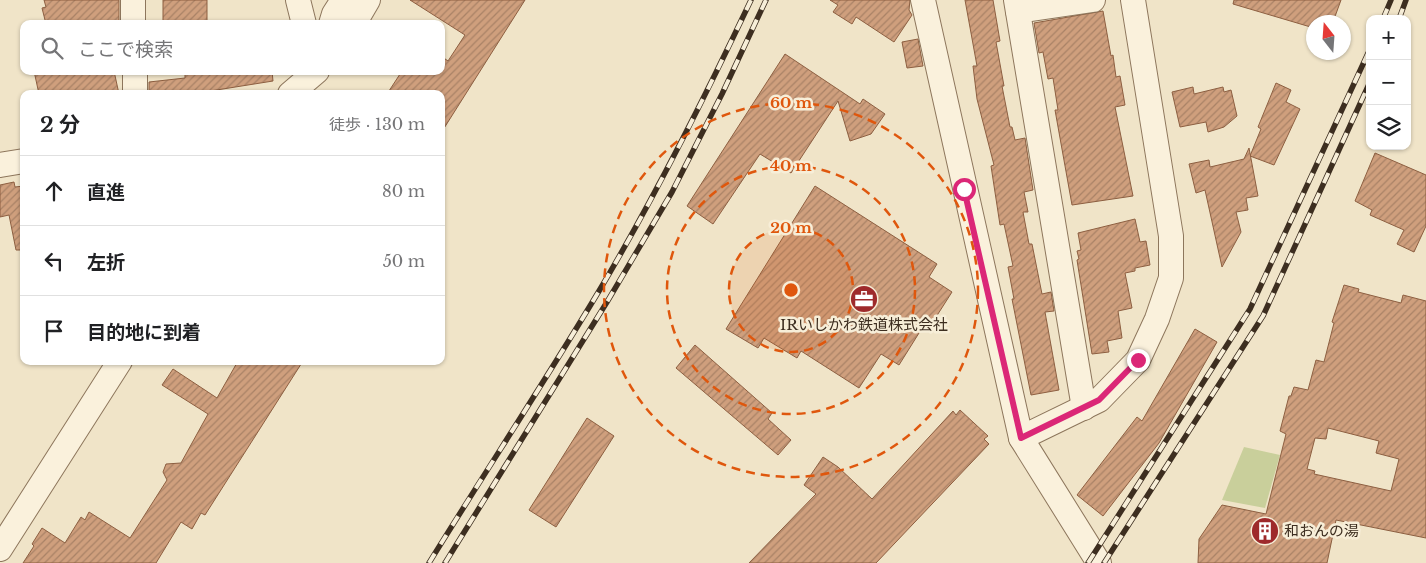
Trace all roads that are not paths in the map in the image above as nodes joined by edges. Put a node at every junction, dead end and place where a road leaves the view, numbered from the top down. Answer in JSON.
{"nodes":[{"id":1,"x":133,"y":0,"type":"edge"},
{"id":2,"x":298,"y":0,"type":"edge"},
{"id":3,"x":343,"y":0,"type":"edge"},
{"id":4,"x":368,"y":0,"type":"edge"},
{"id":5,"x":923,"y":0,"type":"edge"},
{"id":6,"x":1093,"y":0,"type":"edge"},
{"id":7,"x":1133,"y":0,"type":"edge"},
{"id":8,"x":1017,"y":5,"type":"edge"},
{"id":9,"x":134,"y":20,"type":"edge"},
{"id":10,"x":303,"y":20,"type":"edge"},
{"id":11,"x":333,"y":20,"type":"edge"},
{"id":12,"x":356,"y":20,"type":"edge"},
{"id":13,"x":135,"y":75,"type":"edge"},
{"id":14,"x":313,"y":75,"type":"edge"},
{"id":15,"x":315,"y":75,"type":"edge"},
{"id":16,"x":135,"y":90,"type":"edge"},
{"id":17,"x":295,"y":90,"type":"edge"},
{"id":18,"x":302,"y":90,"type":"edge"},
{"id":19,"x":20,"y":161,"type":"edge"},
{"id":20,"x":0,"y":165,"type":"edge"},
{"id":21,"x":117,"y":365,"type":"edge"},
{"id":22,"x":1084,"y":408,"type":"junction"},
{"id":23,"x":1021,"y":438,"type":"junction"},
{"id":24,"x":0,"y":549,"type":"edge"},
{"id":25,"x":1099,"y":563,"type":"edge"}],
"edges":[{"from":1,"to":9,"type":"street"},
{"from":2,"to":10,"type":"street"},
{"from":3,"to":11,"type":"street"},
{"from":4,"to":12,"type":"street"},
{"from":5,"to":23,"type":"street"},
{"from":6,"to":8,"type":"street"},
{"from":7,"to":22,"type":"street"},
{"from":8,"to":22,"type":"street"},
{"from":13,"to":16,"type":"street"},
{"from":14,"to":17,"type":"street"},
{"from":15,"to":18,"type":"street"},
{"from":19,"to":20,"type":"street"},
{"from":21,"to":24,"type":"street"},
{"from":22,"to":23,"type":"street"},
{"from":23,"to":25,"type":"street"}]}
